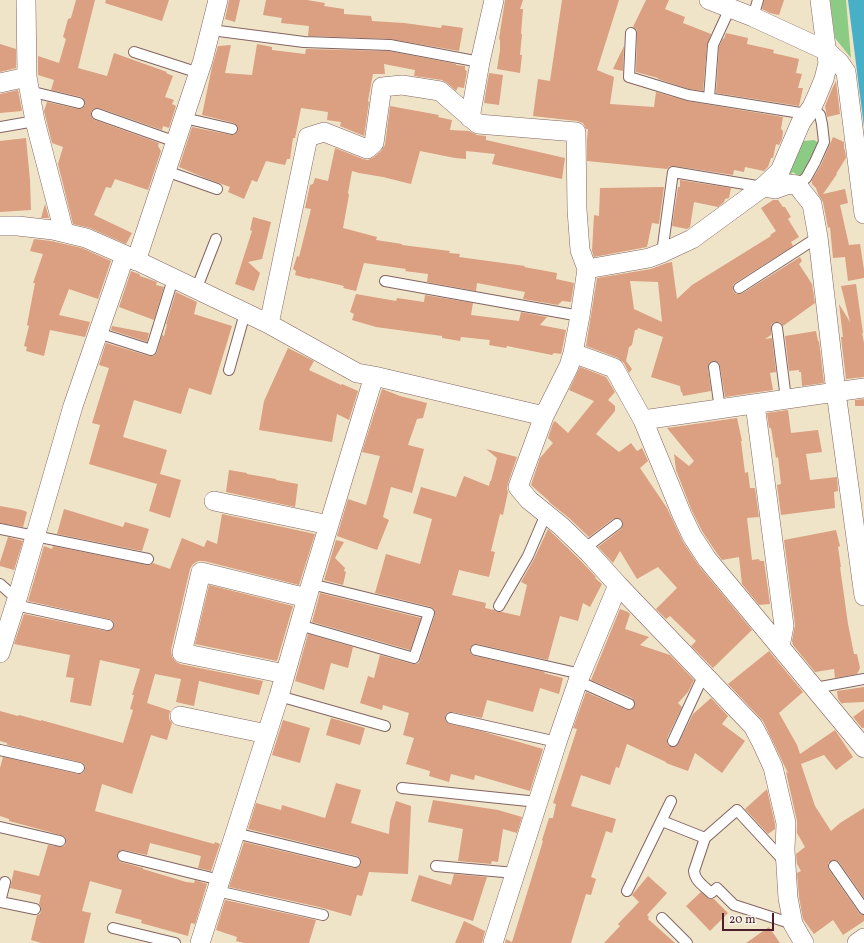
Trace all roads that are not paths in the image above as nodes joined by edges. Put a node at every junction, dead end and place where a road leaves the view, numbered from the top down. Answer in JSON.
{"nodes":[{"id":1,"x":26,"y":0,"type":"edge"},
{"id":2,"x":218,"y":0,"type":"edge"},
{"id":3,"x":494,"y":0,"type":"edge"},
{"id":4,"x":709,"y":0,"type":"edge"},
{"id":5,"x":820,"y":0,"type":"edge"},
{"id":6,"x":730,"y":8,"type":"junction"},
{"id":7,"x":755,"y":9,"type":"edge"},
{"id":8,"x":211,"y":30,"type":"junction"},
{"id":9,"x":631,"y":33,"type":"dead end"},
{"id":10,"x":827,"y":51,"type":"junction"},
{"id":11,"x":134,"y":52,"type":"dead end"},
{"id":12,"x":480,"y":62,"type":"junction"},
{"id":13,"x":199,"y":73,"type":"junction"},
{"id":14,"x":0,"y":82,"type":"edge"},
{"id":15,"x":28,"y":84,"type":"junction"},
{"id":16,"x":709,"y":98,"type":"junction"},
{"id":17,"x":79,"y":103,"type":"dead end"},
{"id":18,"x":809,"y":111,"type":"junction"},
{"id":19,"x":97,"y":114,"type":"dead end"},
{"id":20,"x":184,"y":118,"type":"junction"},
{"id":21,"x":470,"y":118,"type":"junction"},
{"id":22,"x":35,"y":121,"type":"junction"},
{"id":23,"x":0,"y":127,"type":"edge"},
{"id":24,"x":232,"y":130,"type":"dead end"},
{"id":25,"x":176,"y":142,"type":"junction"},
{"id":26,"x":166,"y":171,"type":"junction"},
{"id":27,"x":797,"y":185,"type":"junction"},
{"id":28,"x":763,"y":187,"type":"junction"},
{"id":29,"x":218,"y":189,"type":"dead end"},
{"id":30,"x":864,"y":214,"type":"edge"},
{"id":31,"x":0,"y":226,"type":"edge"},
{"id":32,"x":64,"y":232,"type":"junction"},
{"id":33,"x":818,"y":237,"type":"junction"},
{"id":34,"x":216,"y":239,"type":"dead end"},
{"id":35,"x":662,"y":253,"type":"junction"},
{"id":36,"x":130,"y":258,"type":"junction"},
{"id":37,"x":587,"y":269,"type":"junction"},
{"id":38,"x":174,"y":279,"type":"junction"},
{"id":39,"x":385,"y":281,"type":"dead end"},
{"id":40,"x":739,"y":288,"type":"dead end"},
{"id":41,"x":196,"y":290,"type":"junction"},
{"id":42,"x":245,"y":312,"type":"junction"},
{"id":43,"x":580,"y":316,"type":"junction"},
{"id":44,"x":269,"y":324,"type":"junction"},
{"id":45,"x":777,"y":328,"type":"dead end"},
{"id":46,"x":98,"y":333,"type":"junction"},
{"id":47,"x":573,"y":352,"type":"junction"},
{"id":48,"x":714,"y":367,"type":"dead end"},
{"id":49,"x":229,"y":370,"type":"dead end"},
{"id":50,"x":374,"y":376,"type":"junction"},
{"id":51,"x":864,"y":388,"type":"edge"},
{"id":52,"x":836,"y":392,"type":"junction"},
{"id":53,"x":786,"y":399,"type":"junction"},
{"id":54,"x":755,"y":404,"type":"junction"},
{"id":55,"x":720,"y":409,"type":"junction"},
{"id":56,"x":544,"y":416,"type":"junction"},
{"id":57,"x":643,"y":420,"type":"junction"},
{"id":58,"x":214,"y":501,"type":"dead end"},
{"id":59,"x":546,"y":514,"type":"junction"},
{"id":60,"x":617,"y":524,"type":"dead end"},
{"id":61,"x":329,"y":525,"type":"junction"},
{"id":62,"x":0,"y":529,"type":"edge"},
{"id":63,"x":36,"y":536,"type":"junction"},
{"id":64,"x":584,"y":549,"type":"junction"},
{"id":65,"x":148,"y":559,"type":"dead end"},
{"id":66,"x":0,"y":584,"type":"edge"},
{"id":67,"x":618,"y":585,"type":"junction"},
{"id":68,"x":309,"y":591,"type":"junction"},
{"id":69,"x":864,"y":596,"type":"edge"},
{"id":70,"x":16,"y":602,"type":"junction"},
{"id":71,"x":499,"y":606,"type":"dead end"},
{"id":72,"x":108,"y":625,"type":"dead end"},
{"id":73,"x":299,"y":625,"type":"junction"},
{"id":74,"x":780,"y":647,"type":"junction"},
{"id":75,"x":476,"y":650,"type":"dead end"},
{"id":76,"x":0,"y":653,"type":"edge"},
{"id":77,"x":286,"y":674,"type":"junction"},
{"id":78,"x":704,"y":674,"type":"junction"},
{"id":79,"x":580,"y":677,"type":"junction"},
{"id":80,"x":864,"y":679,"type":"edge"},
{"id":81,"x":814,"y":688,"type":"junction"},
{"id":82,"x":279,"y":696,"type":"junction"},
{"id":83,"x":629,"y":704,"type":"dead end"},
{"id":84,"x":180,"y":716,"type":"dead end"},
{"id":85,"x":451,"y":718,"type":"dead end"},
{"id":86,"x":385,"y":726,"type":"dead end"},
{"id":87,"x":267,"y":734,"type":"junction"},
{"id":88,"x":673,"y":741,"type":"dead end"},
{"id":89,"x":557,"y":742,"type":"junction"},
{"id":90,"x":864,"y":748,"type":"edge"},
{"id":91,"x":0,"y":750,"type":"edge"},
{"id":92,"x":80,"y":768,"type":"dead end"},
{"id":93,"x":402,"y":788,"type":"dead end"},
{"id":94,"x":671,"y":800,"type":"dead end"},
{"id":95,"x":538,"y":802,"type":"junction"},
{"id":96,"x":662,"y":821,"type":"junction"},
{"id":97,"x":0,"y":827,"type":"edge"},
{"id":98,"x":235,"y":832,"type":"junction"},
{"id":99,"x":705,"y":838,"type":"junction"},
{"id":100,"x":60,"y":841,"type":"dead end"},
{"id":101,"x":123,"y":856,"type":"dead end"},
{"id":102,"x":355,"y":862,"type":"dead end"},
{"id":103,"x":786,"y":863,"type":"junction"},
{"id":104,"x":436,"y":866,"type":"dead end"},
{"id":105,"x":834,"y":866,"type":"dead end"},
{"id":106,"x":515,"y":873,"type":"junction"},
{"id":107,"x":5,"y":882,"type":"dead end"},
{"id":108,"x":218,"y":885,"type":"junction"},
{"id":109,"x":627,"y":891,"type":"dead end"},
{"id":110,"x":0,"y":902,"type":"edge"},
{"id":111,"x":35,"y":909,"type":"dead end"},
{"id":112,"x":864,"y":909,"type":"edge"},
{"id":113,"x":323,"y":914,"type":"dead end"},
{"id":114,"x":662,"y":918,"type":"dead end"},
{"id":115,"x":793,"y":924,"type":"junction"},
{"id":116,"x":113,"y":928,"type":"dead end"},
{"id":117,"x":864,"y":938,"type":"edge"},
{"id":118,"x":203,"y":942,"type":"edge"},
{"id":119,"x":175,"y":943,"type":"edge"},
{"id":120,"x":493,"y":943,"type":"edge"},
{"id":121,"x":687,"y":943,"type":"edge"},
{"id":122,"x":804,"y":943,"type":"edge"},
{"id":123,"x":857,"y":943,"type":"edge"}],
"edges":[{"from":1,"to":15,"type":"street"},
{"from":2,"to":8,"type":"street"},
{"from":3,"to":12,"type":"street"},
{"from":4,"to":6,"type":"street"},
{"from":5,"to":10,"type":"street"},
{"from":6,"to":7,"type":"street"},
{"from":6,"to":16,"type":"lane"},
{"from":7,"to":10,"type":"street"},
{"from":8,"to":12,"type":"lane"},
{"from":8,"to":13,"type":"street"},
{"from":9,"to":16,"type":"lane"},
{"from":10,"to":18,"type":"street"},
{"from":10,"to":30,"type":"street"},
{"from":11,"to":13,"type":"lane"},
{"from":12,"to":21,"type":"street"},
{"from":13,"to":20,"type":"street"},
{"from":14,"to":15,"type":"street"},
{"from":15,"to":17,"type":"lane"},
{"from":15,"to":22,"type":"street"},
{"from":16,"to":18,"type":"lane"},
{"from":18,"to":27,"type":"lane"},
{"from":18,"to":28,"type":"street"},
{"from":19,"to":25,"type":"lane"},
{"from":20,"to":24,"type":"lane"},
{"from":20,"to":25,"type":"street"},
{"from":21,"to":37,"type":"street"},
{"from":21,"to":44,"type":"street"},
{"from":22,"to":23,"type":"lane"},
{"from":22,"to":32,"type":"street"},
{"from":25,"to":26,"type":"street"},
{"from":26,"to":29,"type":"lane"},
{"from":26,"to":36,"type":"street"},
{"from":27,"to":28,"type":"street"},
{"from":27,"to":33,"type":"street"},
{"from":28,"to":35,"type":"street"},
{"from":28,"to":35,"type":"lane"},
{"from":31,"to":32,"type":"street"},
{"from":32,"to":36,"type":"street"},
{"from":33,"to":40,"type":"lane"},
{"from":33,"to":52,"type":"street"},
{"from":34,"to":41,"type":"lane"},
{"from":35,"to":37,"type":"street"},
{"from":36,"to":38,"type":"street"},
{"from":36,"to":46,"type":"street"},
{"from":37,"to":43,"type":"street"},
{"from":38,"to":41,"type":"street"},
{"from":38,"to":46,"type":"lane"},
{"from":39,"to":43,"type":"lane"},
{"from":41,"to":42,"type":"street"},
{"from":42,"to":44,"type":"street"},
{"from":42,"to":49,"type":"lane"},
{"from":43,"to":47,"type":"street"},
{"from":44,"to":50,"type":"street"},
{"from":45,"to":53,"type":"lane"},
{"from":46,"to":63,"type":"street"},
{"from":47,"to":56,"type":"street"},
{"from":47,"to":57,"type":"street"},
{"from":48,"to":55,"type":"lane"},
{"from":50,"to":56,"type":"street"},
{"from":50,"to":61,"type":"street"},
{"from":51,"to":52,"type":"street"},
{"from":52,"to":53,"type":"street"},
{"from":52,"to":69,"type":"street"},
{"from":53,"to":54,"type":"street"},
{"from":54,"to":55,"type":"street"},
{"from":54,"to":74,"type":"street"},
{"from":55,"to":57,"type":"street"},
{"from":56,"to":59,"type":"street"},
{"from":57,"to":74,"type":"street"},
{"from":58,"to":61,"type":"street"},
{"from":59,"to":64,"type":"street"},
{"from":59,"to":71,"type":"lane"},
{"from":60,"to":64,"type":"lane"},
{"from":61,"to":68,"type":"street"},
{"from":62,"to":63,"type":"lane"},
{"from":63,"to":65,"type":"lane"},
{"from":63,"to":70,"type":"street"},
{"from":64,"to":67,"type":"street"},
{"from":66,"to":70,"type":"lane"},
{"from":67,"to":78,"type":"street"},
{"from":67,"to":79,"type":"street"},
{"from":68,"to":73,"type":"street"},
{"from":68,"to":73,"type":"lane"},
{"from":68,"to":77,"type":"street"},
{"from":70,"to":72,"type":"lane"},
{"from":70,"to":76,"type":"street"},
{"from":73,"to":77,"type":"street"},
{"from":74,"to":81,"type":"street"},
{"from":75,"to":79,"type":"lane"},
{"from":77,"to":82,"type":"street"},
{"from":78,"to":88,"type":"lane"},
{"from":78,"to":103,"type":"street"},
{"from":79,"to":83,"type":"lane"},
{"from":79,"to":89,"type":"street"},
{"from":80,"to":81,"type":"lane"},
{"from":81,"to":90,"type":"street"},
{"from":82,"to":86,"type":"lane"},
{"from":82,"to":87,"type":"street"},
{"from":84,"to":87,"type":"street"},
{"from":85,"to":89,"type":"lane"},
{"from":87,"to":98,"type":"street"},
{"from":89,"to":95,"type":"street"},
{"from":91,"to":92,"type":"lane"},
{"from":93,"to":95,"type":"lane"},
{"from":94,"to":96,"type":"lane"},
{"from":95,"to":106,"type":"street"},
{"from":96,"to":99,"type":"lane"},
{"from":96,"to":109,"type":"lane"},
{"from":97,"to":100,"type":"lane"},
{"from":98,"to":102,"type":"lane"},
{"from":98,"to":108,"type":"street"},
{"from":99,"to":103,"type":"lane"},
{"from":99,"to":115,"type":"lane"},
{"from":101,"to":108,"type":"lane"},
{"from":103,"to":115,"type":"street"},
{"from":104,"to":106,"type":"lane"},
{"from":105,"to":112,"type":"lane"},
{"from":106,"to":120,"type":"street"},
{"from":107,"to":110,"type":"lane"},
{"from":108,"to":113,"type":"lane"},
{"from":108,"to":118,"type":"street"},
{"from":110,"to":111,"type":"lane"},
{"from":114,"to":121,"type":"lane"},
{"from":115,"to":122,"type":"street"},
{"from":116,"to":119,"type":"lane"},
{"from":117,"to":123,"type":"street"}]}
